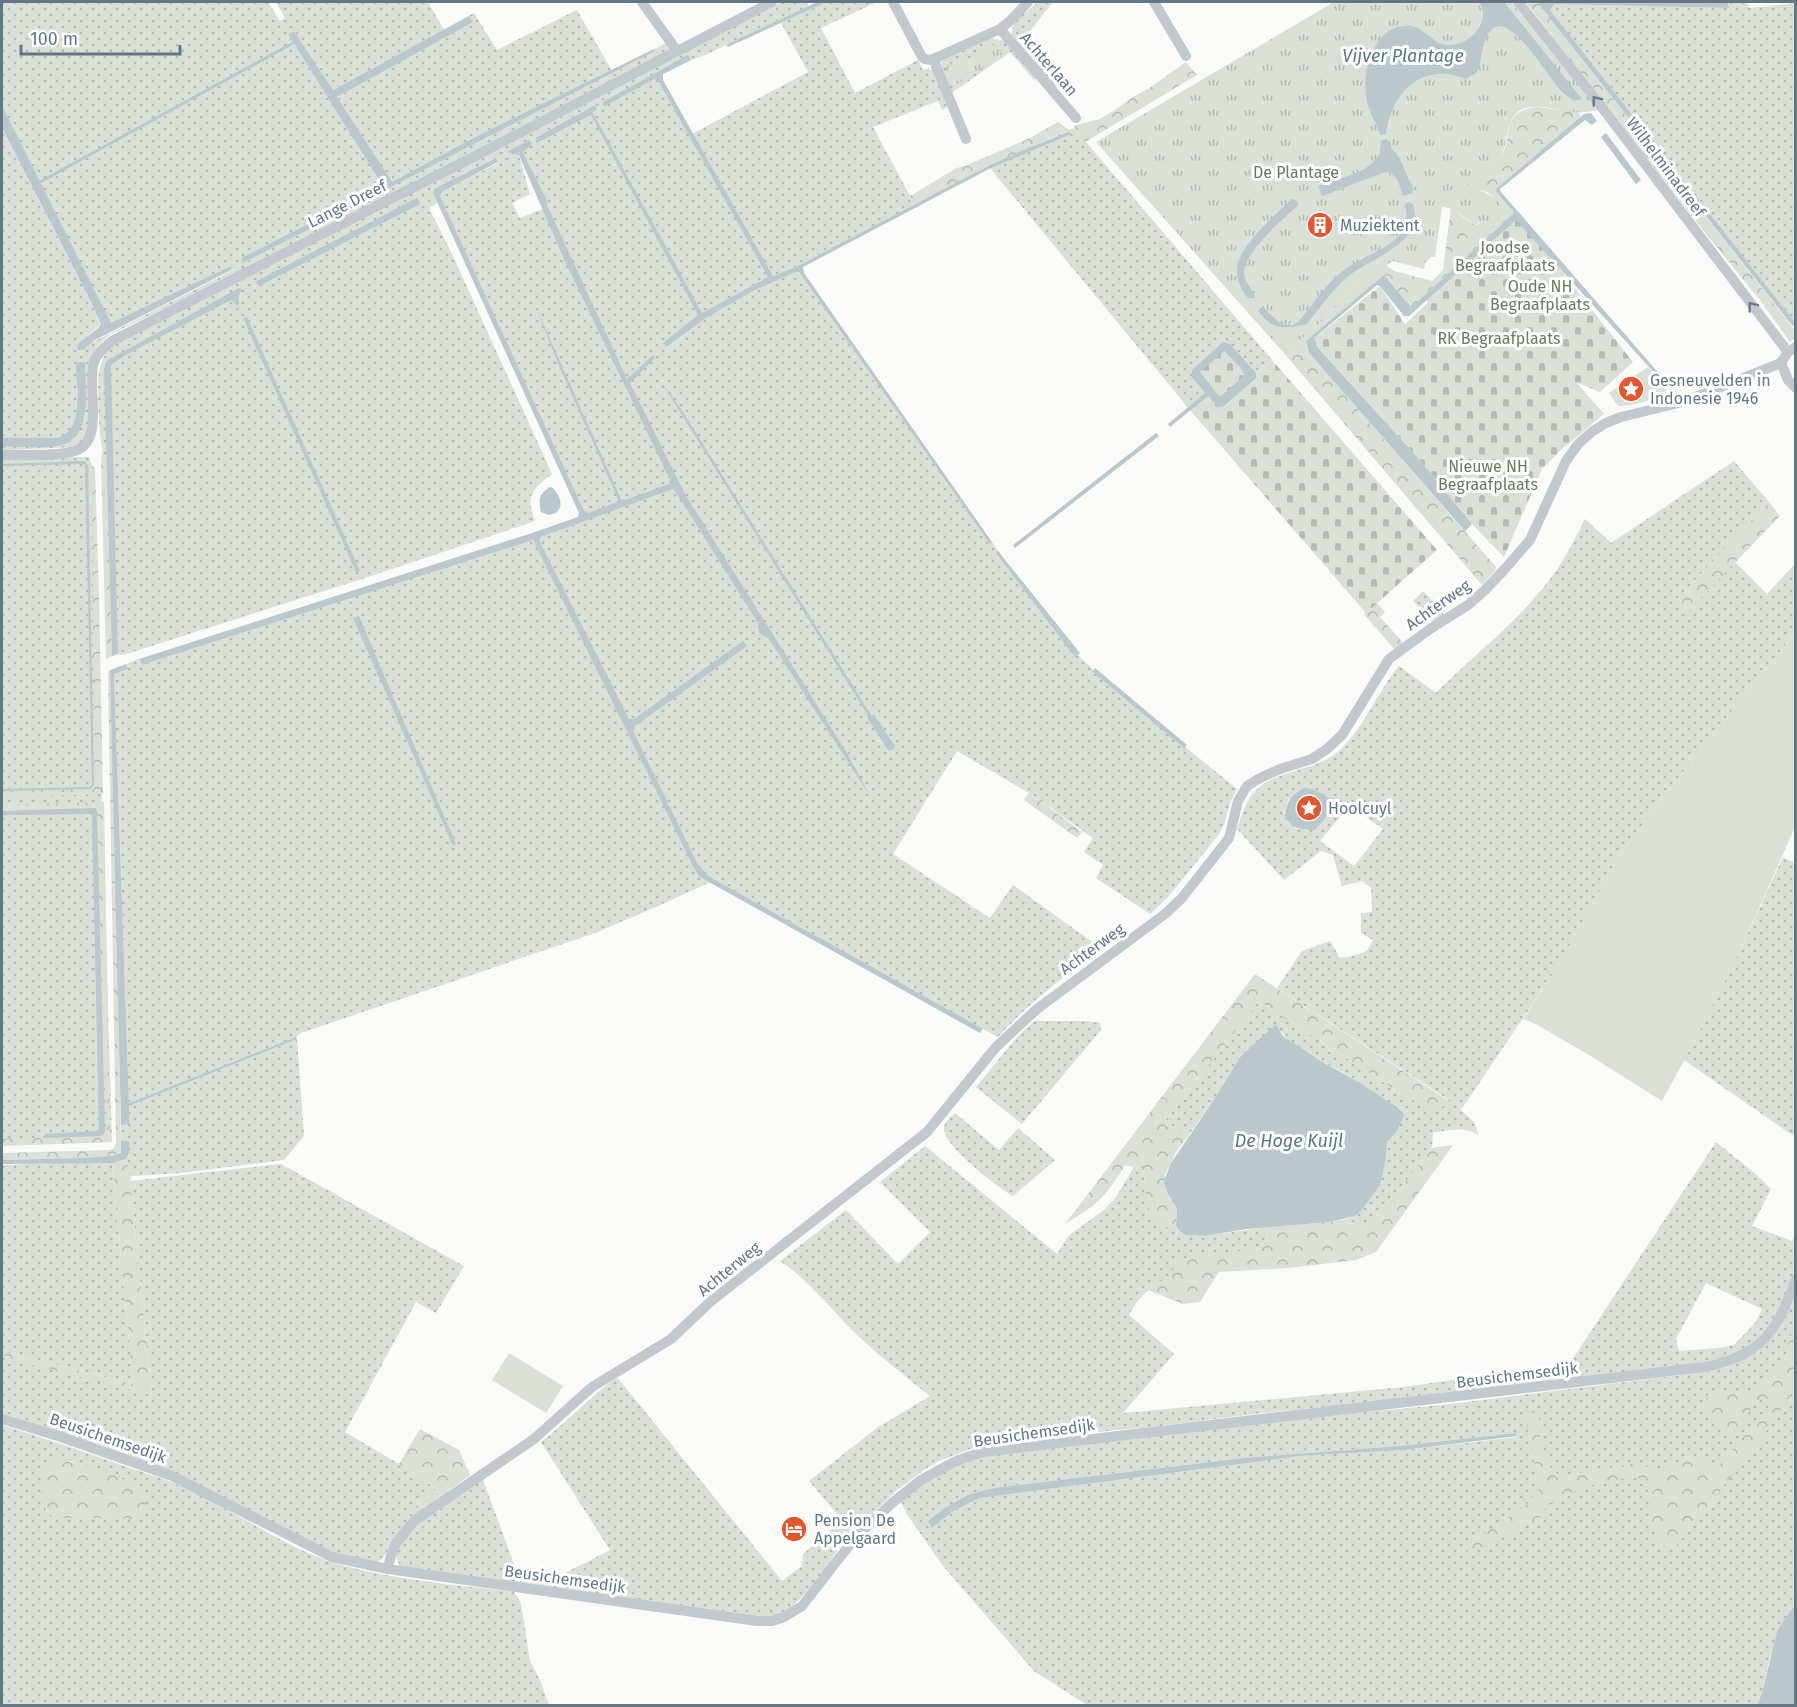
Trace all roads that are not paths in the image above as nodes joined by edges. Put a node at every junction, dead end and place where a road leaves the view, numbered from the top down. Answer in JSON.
{"nodes":[{"id":1,"x":642,"y":2,"type":"edge"},
{"id":2,"x":772,"y":2,"type":"edge"},
{"id":3,"x":893,"y":2,"type":"edge"},
{"id":4,"x":1028,"y":2,"type":"edge"},
{"id":5,"x":1154,"y":2,"type":"edge"},
{"id":6,"x":1518,"y":2,"type":"edge"},
{"id":7,"x":1000,"y":29,"type":"junction"},
{"id":8,"x":677,"y":51,"type":"junction"},
{"id":9,"x":1186,"y":56,"type":"dead end"},
{"id":10,"x":935,"y":58,"type":"junction"},
{"id":11,"x":1076,"y":118,"type":"dead end"},
{"id":12,"x":966,"y":139,"type":"dead end"},
{"id":13,"x":1792,"y":350,"type":"edge"},
{"id":14,"x":1780,"y":363,"type":"junction"},
{"id":15,"x":1796,"y":388,"type":"edge"},
{"id":16,"x":2,"y":455,"type":"edge"},
{"id":17,"x":1796,"y":1279,"type":"edge"},
{"id":18,"x":2,"y":1419,"type":"edge"},
{"id":19,"x":388,"y":1569,"type":"junction"}],
"edges":[{"from":1,"to":8,"type":"street"},
{"from":2,"to":8,"type":"street","name":"Lange Dreef"},
{"from":3,"to":10,"type":"street"},
{"from":4,"to":7,"type":"street"},
{"from":5,"to":9,"type":"street"},
{"from":13,"to":6,"type":"street","name":"Wilhelminadreef","one_way":true},
{"from":7,"to":10,"type":"street"},
{"from":7,"to":11,"type":"street","name":"Achterlaan"},
{"from":8,"to":16,"type":"street","name":"Lange Dreef"},
{"from":10,"to":12,"type":"street"},
{"from":13,"to":14,"type":"street"},
{"from":14,"to":15,"type":"street"},
{"from":14,"to":19,"type":"street","name":"Achterweg"},
{"from":17,"to":19,"type":"street","name":"Beusichemsedijk"},
{"from":18,"to":19,"type":"street","name":"Beusichemsedijk"}]}
